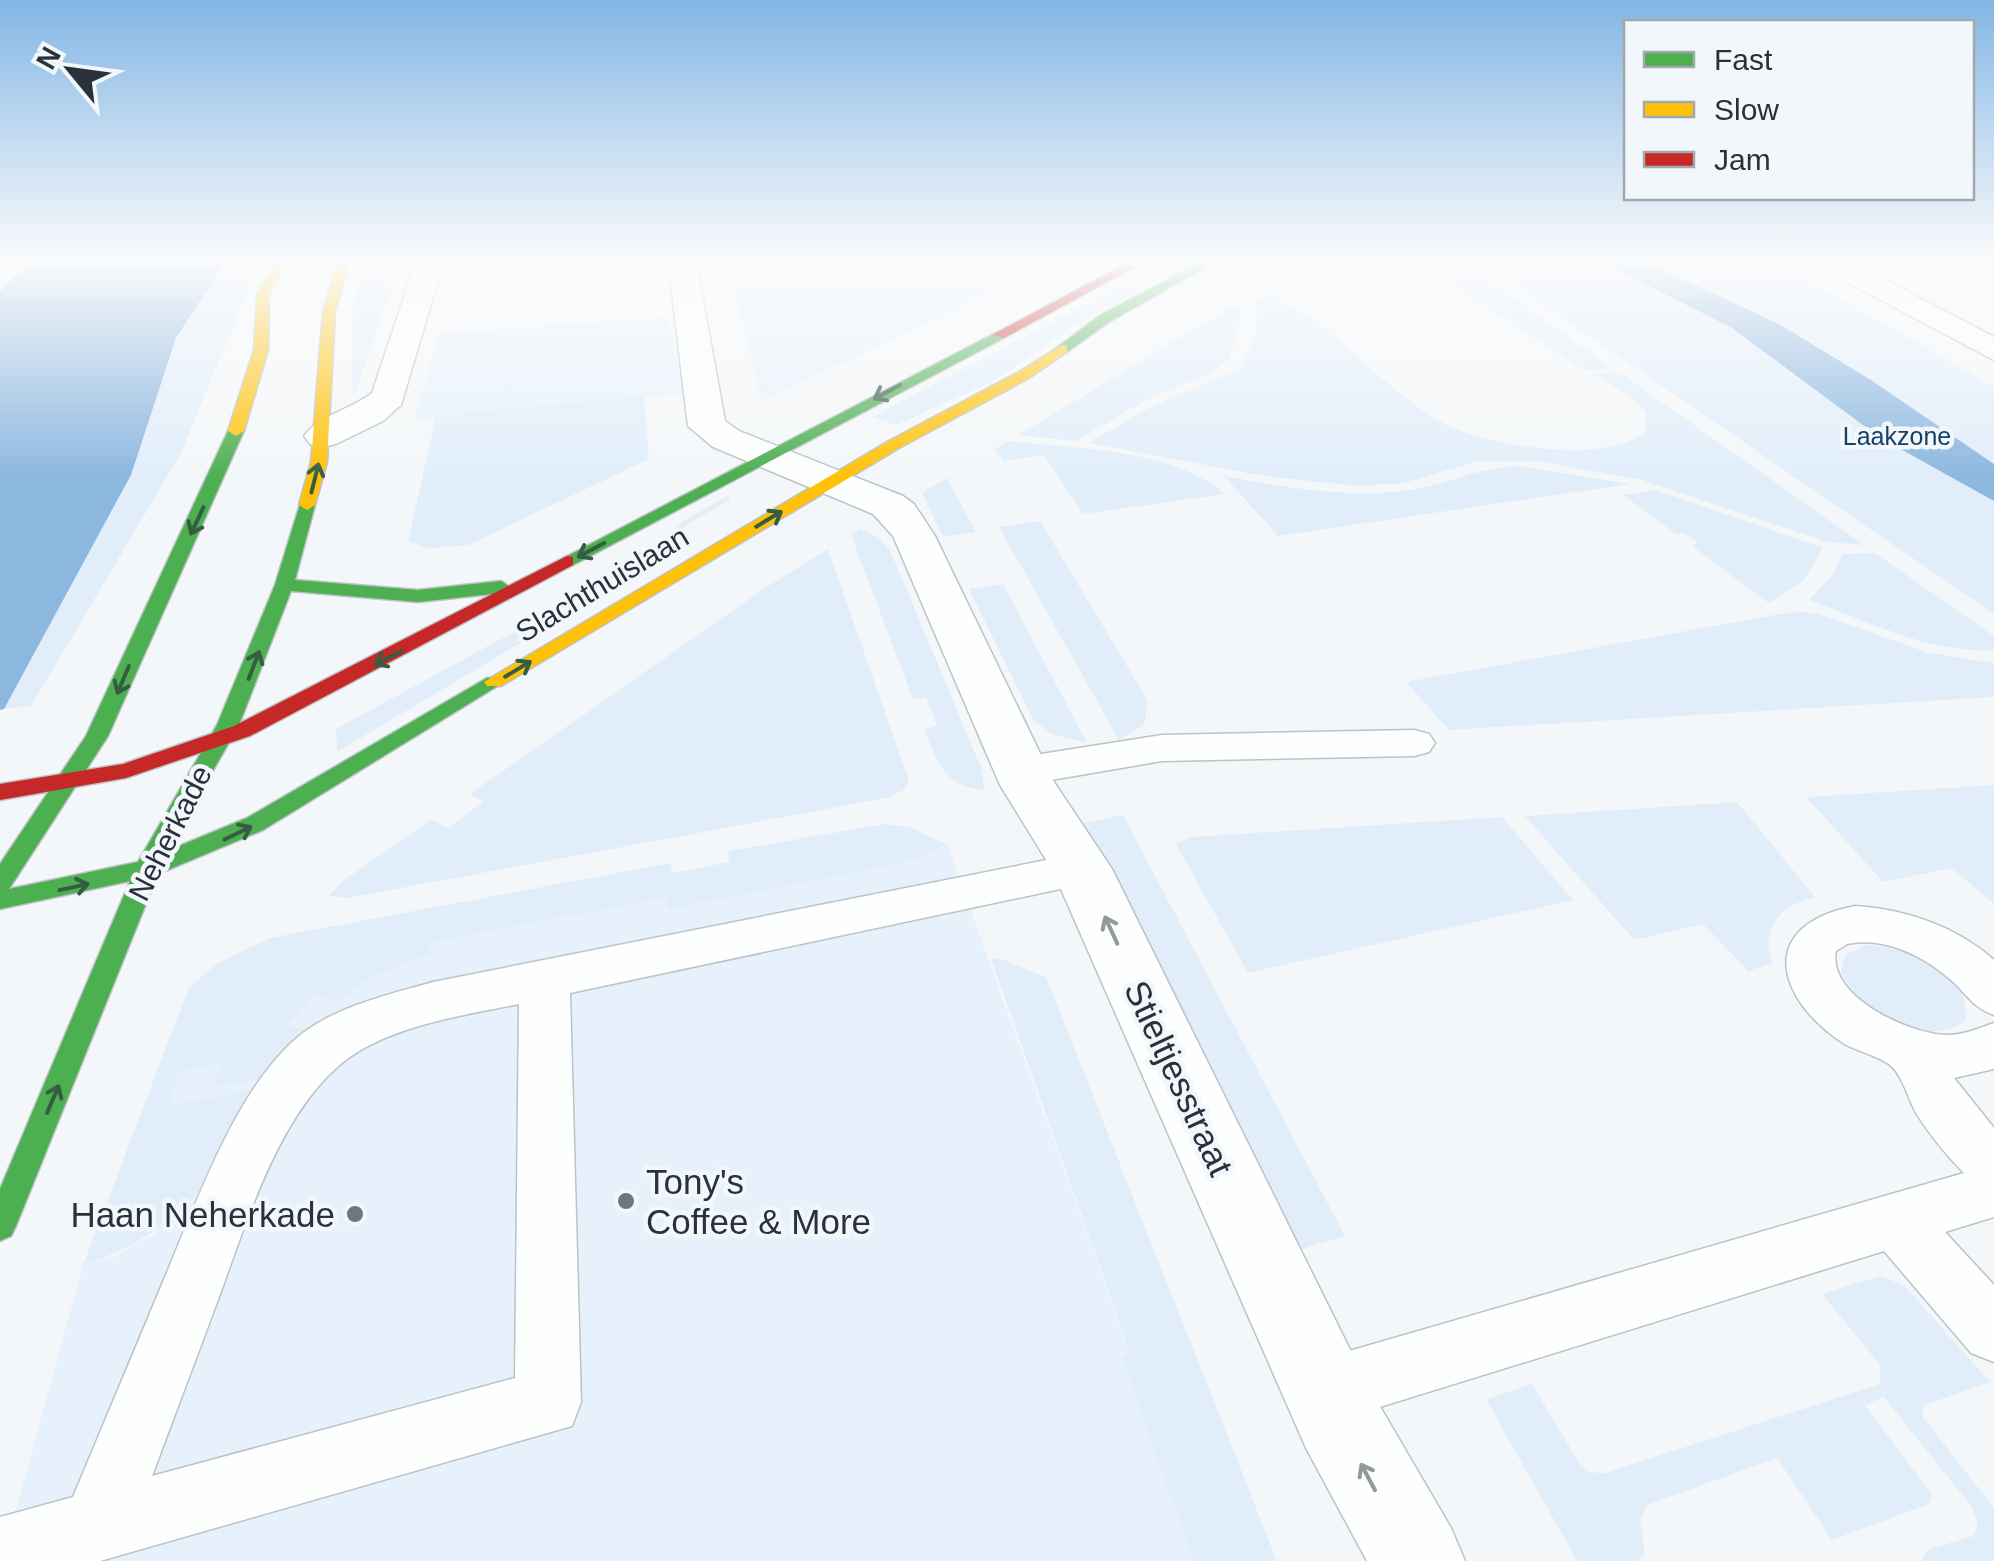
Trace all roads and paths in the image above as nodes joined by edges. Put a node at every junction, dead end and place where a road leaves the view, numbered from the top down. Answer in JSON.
{"nodes":[{"id":1,"x":261,"y":334,"type":"edge"},
{"id":2,"x":327,"y":334,"type":"edge"},
{"id":3,"x":407,"y":334,"type":"edge"},
{"id":4,"x":692,"y":334,"type":"edge"},
{"id":5,"x":1002,"y":334,"type":"edge"},
{"id":6,"x":1082,"y":334,"type":"edge"},
{"id":7,"x":323,"y":436,"type":"junction"},
{"id":8,"x":767,"y":456,"type":"junction"},
{"id":9,"x":832,"y":481,"type":"junction"},
{"id":10,"x":528,"y":584,"type":"junction"},
{"id":11,"x":284,"y":585,"type":"junction"},
{"id":12,"x":218,"y":741,"type":"junction"},
{"id":13,"x":1414,"y":743,"type":"dead end"},
{"id":14,"x":1022,"y":771,"type":"junction"},
{"id":15,"x":68,"y":782,"type":"junction"},
{"id":16,"x":0,"y":792,"type":"edge"},
{"id":17,"x":1082,"y":868,"type":"junction"},
{"id":18,"x":147,"y":869,"type":"junction"},
{"id":19,"x":0,"y":884,"type":"edge"},
{"id":20,"x":0,"y":900,"type":"edge"},
{"id":21,"x":544,"y":979,"type":"junction"},
{"id":22,"x":1994,"y":996,"type":"edge"},
{"id":23,"x":1994,"y":1044,"type":"edge"},
{"id":24,"x":1913,"y":1052,"type":"junction"},
{"id":25,"x":1994,"y":1166,"type":"edge"},
{"id":26,"x":1994,"y":1192,"type":"edge"},
{"id":27,"x":1895,"y":1220,"type":"junction"},
{"id":28,"x":0,"y":1226,"type":"edge"},
{"id":29,"x":1994,"y":1331,"type":"edge"},
{"id":30,"x":1325,"y":1391,"type":"junction"},
{"id":31,"x":97,"y":1526,"type":"junction"},
{"id":32,"x":0,"y":1553,"type":"edge"},
{"id":33,"x":1418,"y":1561,"type":"edge"}],
"edges":[{"from":1,"to":15,"type":"main road","one_way":true},
{"from":2,"to":7,"type":"main road","name":"Neherkade"},
{"from":3,"to":7,"type":"street"},
{"from":4,"to":8,"type":"street","name":"Stieltjesstraat"},
{"from":5,"to":8,"type":"main road","name":"Slachthuislaan","one_way":true},
{"from":6,"to":9,"type":"main road","name":"Slachthuislaan"},
{"from":11,"to":7,"type":"main road","name":"Neherkade","one_way":true},
{"from":8,"to":9,"type":"street","name":"Stieltjesstraat"},
{"from":8,"to":10,"type":"main road","name":"Slachthuislaan","one_way":true},
{"from":9,"to":14,"type":"street","name":"Stieltjesstraat"},
{"from":18,"to":9,"type":"main road","name":"Slachthuislaan","one_way":true},
{"from":10,"to":11,"type":"main road"},
{"from":10,"to":12,"type":"main road","name":"Slachthuislaan","one_way":true},
{"from":12,"to":11,"type":"main road","name":"Neherkade","one_way":true},
{"from":12,"to":15,"type":"main road","name":"Slachthuislaan"},
{"from":12,"to":18,"type":"main road","name":"Neherkade"},
{"from":13,"to":14,"type":"lane"},
{"from":14,"to":17,"type":"street","name":"Stieltjesstraat"},
{"from":15,"to":16,"type":"main road","name":"Slachthuislaan"},
{"from":15,"to":19,"type":"main road"},
{"from":17,"to":21,"type":"lane"},
{"from":30,"to":17,"type":"street","name":"Stieltjesstraat","one_way":true},
{"from":20,"to":18,"type":"main road","name":"Slachthuislaan","one_way":true},
{"from":28,"to":18,"type":"main road","name":"Neherkade","one_way":true},
{"from":21,"to":31,"type":"lane"},
{"from":21,"to":31,"type":"lane"},
{"from":22,"to":24,"type":"lane"},
{"from":23,"to":24,"type":"lane"},
{"from":24,"to":25,"type":"lane"},
{"from":26,"to":27,"type":"lane"},
{"from":27,"to":29,"type":"lane"},
{"from":27,"to":30,"type":"lane"},
{"from":33,"to":30,"type":"street","name":"Stieltjesstraat","one_way":true},
{"from":31,"to":32,"type":"lane"}]}
